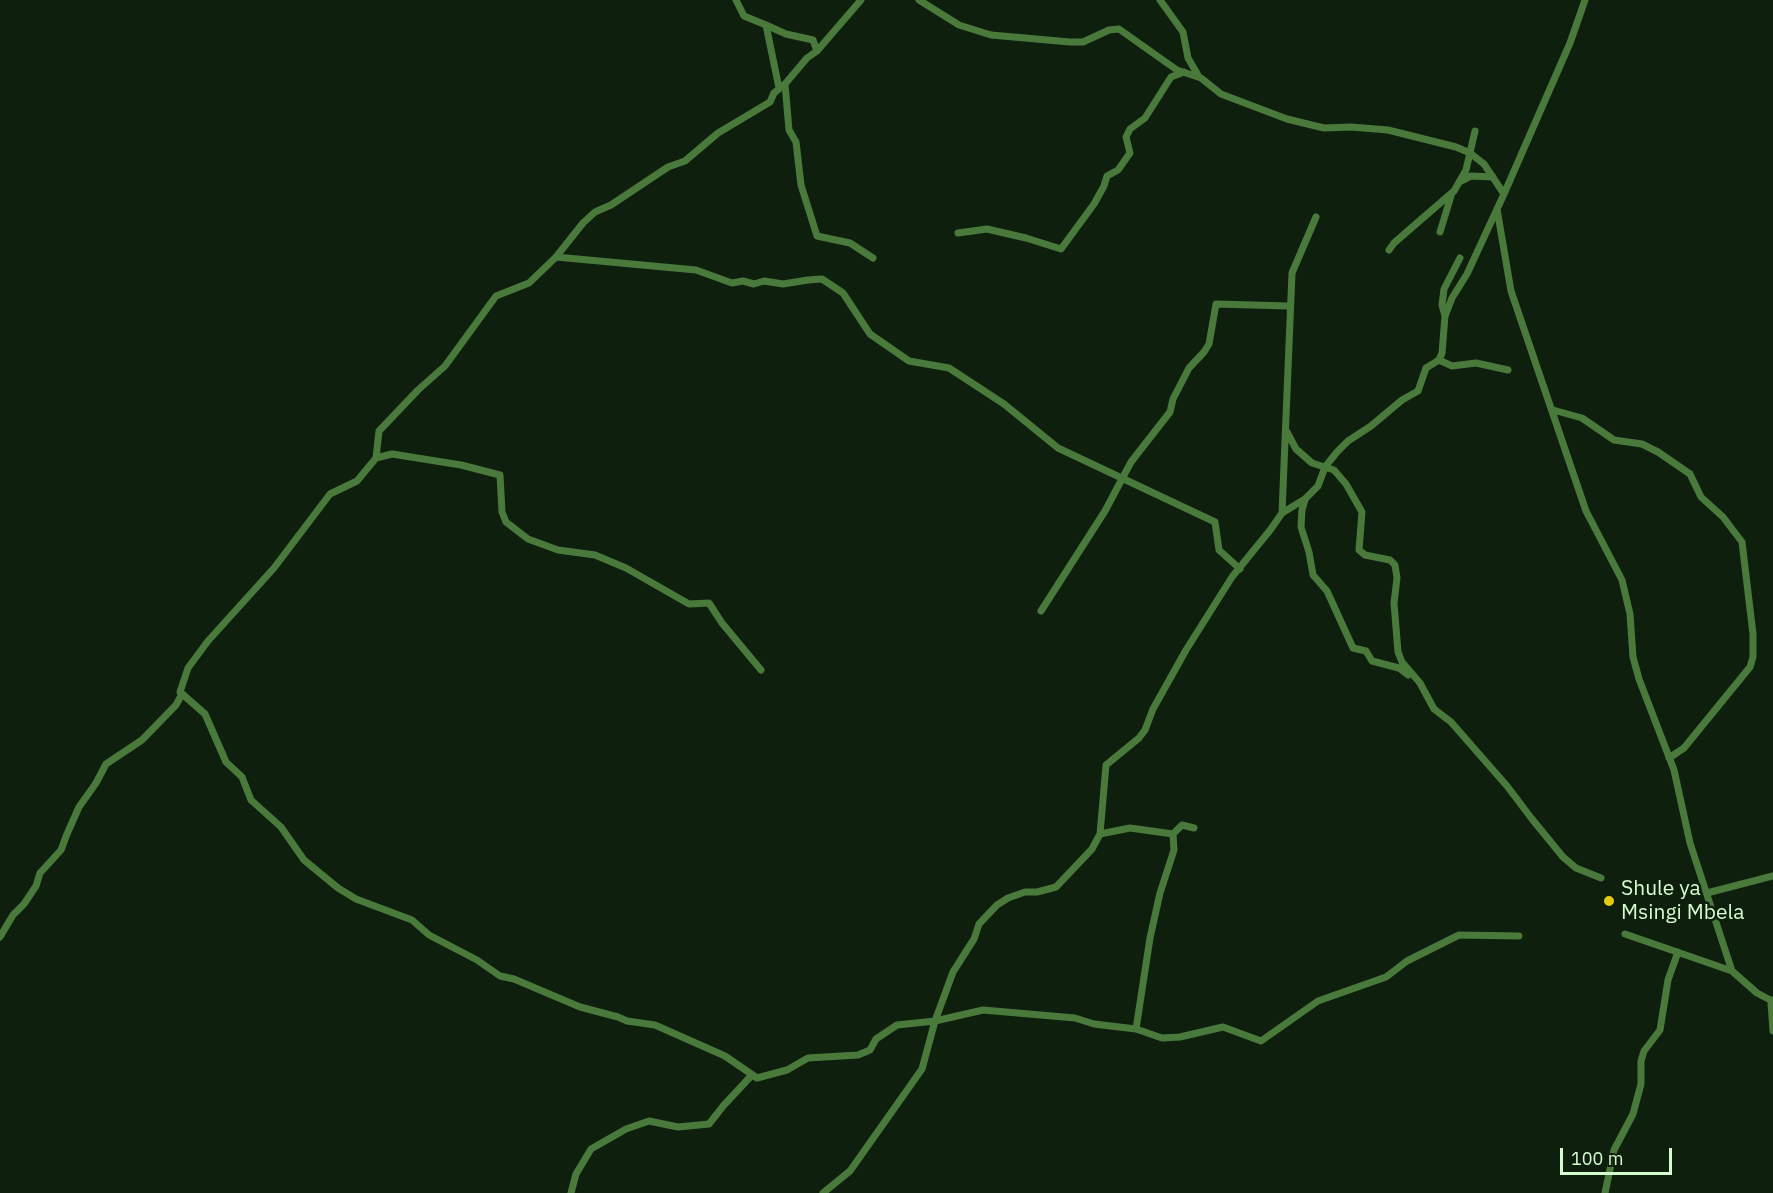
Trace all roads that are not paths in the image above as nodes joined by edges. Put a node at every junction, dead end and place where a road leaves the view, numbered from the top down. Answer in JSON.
{"nodes":[{"id":1,"x":736,"y":0,"type":"edge"},
{"id":2,"x":861,"y":0,"type":"edge"},
{"id":3,"x":919,"y":0,"type":"edge"},
{"id":4,"x":1160,"y":0,"type":"edge"},
{"id":5,"x":1585,"y":0,"type":"edge"},
{"id":6,"x":766,"y":26,"type":"junction"},
{"id":7,"x":817,"y":51,"type":"junction"},
{"id":8,"x":1184,"y":72,"type":"junction"},
{"id":9,"x":1199,"y":77,"type":"junction"},
{"id":10,"x":782,"y":86,"type":"junction"},
{"id":11,"x":1475,"y":131,"type":"dead end"},
{"id":12,"x":1470,"y":153,"type":"junction"},
{"id":13,"x":1493,"y":178,"type":"junction"},
{"id":14,"x":1461,"y":181,"type":"junction"},
{"id":15,"x":1454,"y":191,"type":"junction"},
{"id":16,"x":1504,"y":194,"type":"junction"},
{"id":17,"x":1497,"y":208,"type":"junction"},
{"id":18,"x":1316,"y":217,"type":"dead end"},
{"id":19,"x":958,"y":232,"type":"dead end"},
{"id":20,"x":1440,"y":232,"type":"dead end"},
{"id":21,"x":1389,"y":250,"type":"dead end"},
{"id":22,"x":556,"y":257,"type":"junction"},
{"id":23,"x":873,"y":258,"type":"dead end"},
{"id":24,"x":1460,"y":258,"type":"dead end"},
{"id":25,"x":1289,"y":306,"type":"junction"},
{"id":26,"x":1445,"y":316,"type":"junction"},
{"id":27,"x":1439,"y":360,"type":"junction"},
{"id":28,"x":1508,"y":370,"type":"dead end"},
{"id":29,"x":1553,"y":410,"type":"junction"},
{"id":30,"x":1287,"y":432,"type":"junction"},
{"id":31,"x":376,"y":458,"type":"junction"},
{"id":32,"x":1325,"y":467,"type":"junction"},
{"id":33,"x":1121,"y":476,"type":"junction"},
{"id":34,"x":1305,"y":499,"type":"junction"},
{"id":35,"x":1282,"y":513,"type":"junction"},
{"id":36,"x":1240,"y":569,"type":"junction"},
{"id":37,"x":1041,"y":611,"type":"dead end"},
{"id":38,"x":760,"y":670,"type":"dead end"},
{"id":39,"x":1420,"y":683,"type":"junction"},
{"id":40,"x":182,"y":694,"type":"junction"},
{"id":41,"x":1669,"y":758,"type":"junction"},
{"id":42,"x":1194,"y":828,"type":"dead end"},
{"id":43,"x":1100,"y":834,"type":"junction"},
{"id":44,"x":1173,"y":834,"type":"junction"},
{"id":45,"x":1773,"y":876,"type":"edge"},
{"id":46,"x":1601,"y":878,"type":"dead end"},
{"id":47,"x":1707,"y":893,"type":"junction"},
{"id":48,"x":1625,"y":934,"type":"dead end"},
{"id":49,"x":1519,"y":936,"type":"dead end"},
{"id":50,"x":0,"y":937,"type":"edge"},
{"id":51,"x":1678,"y":952,"type":"junction"},
{"id":52,"x":1732,"y":971,"type":"junction"},
{"id":53,"x":1773,"y":1000,"type":"edge"},
{"id":54,"x":935,"y":1021,"type":"junction"},
{"id":55,"x":1136,"y":1029,"type":"junction"},
{"id":56,"x":1773,"y":1031,"type":"edge"},
{"id":57,"x":752,"y":1075,"type":"junction"},
{"id":58,"x":571,"y":1193,"type":"edge"},
{"id":59,"x":823,"y":1193,"type":"edge"},
{"id":60,"x":1605,"y":1193,"type":"edge"}],
"edges":[{"from":1,"to":6,"type":"street"},
{"from":2,"to":7,"type":"street"},
{"from":3,"to":8,"type":"street"},
{"from":4,"to":9,"type":"street"},
{"from":5,"to":16,"type":"street"},
{"from":6,"to":7,"type":"street"},
{"from":6,"to":10,"type":"street"},
{"from":7,"to":10,"type":"street"},
{"from":8,"to":9,"type":"street"},
{"from":8,"to":19,"type":"street"},
{"from":9,"to":12,"type":"street"},
{"from":10,"to":22,"type":"street"},
{"from":10,"to":23,"type":"street"},
{"from":11,"to":12,"type":"street"},
{"from":12,"to":13,"type":"street"},
{"from":12,"to":14,"type":"street"},
{"from":13,"to":14,"type":"street"},
{"from":13,"to":16,"type":"street"},
{"from":14,"to":15,"type":"street"},
{"from":15,"to":20,"type":"street"},
{"from":15,"to":21,"type":"street"},
{"from":16,"to":17,"type":"street"},
{"from":17,"to":26,"type":"street"},
{"from":17,"to":29,"type":"street"},
{"from":18,"to":25,"type":"street"},
{"from":22,"to":31,"type":"street"},
{"from":22,"to":33,"type":"street"},
{"from":24,"to":26,"type":"street"},
{"from":25,"to":30,"type":"street"},
{"from":25,"to":33,"type":"street"},
{"from":26,"to":27,"type":"street"},
{"from":27,"to":28,"type":"street"},
{"from":27,"to":32,"type":"street"},
{"from":29,"to":41,"type":"street"},
{"from":29,"to":41,"type":"street"},
{"from":30,"to":32,"type":"street"},
{"from":30,"to":35,"type":"street"},
{"from":31,"to":38,"type":"street"},
{"from":31,"to":40,"type":"street"},
{"from":32,"to":34,"type":"street"},
{"from":32,"to":39,"type":"street"},
{"from":33,"to":36,"type":"street"},
{"from":33,"to":37,"type":"street"},
{"from":34,"to":35,"type":"street"},
{"from":34,"to":39,"type":"street"},
{"from":35,"to":36,"type":"street"},
{"from":36,"to":43,"type":"street"},
{"from":39,"to":46,"type":"street"},
{"from":40,"to":50,"type":"street"},
{"from":40,"to":57,"type":"street"},
{"from":41,"to":47,"type":"street"},
{"from":42,"to":44,"type":"street"},
{"from":43,"to":44,"type":"street"},
{"from":43,"to":54,"type":"street"},
{"from":44,"to":55,"type":"street"},
{"from":45,"to":47,"type":"street"},
{"from":47,"to":52,"type":"street"},
{"from":48,"to":51,"type":"street"},
{"from":49,"to":55,"type":"street"},
{"from":51,"to":52,"type":"street"},
{"from":51,"to":60,"type":"street"},
{"from":52,"to":53,"type":"street"},
{"from":53,"to":56,"type":"street"},
{"from":54,"to":55,"type":"street"},
{"from":54,"to":57,"type":"street"},
{"from":54,"to":59,"type":"street"},
{"from":57,"to":58,"type":"street"}]}
